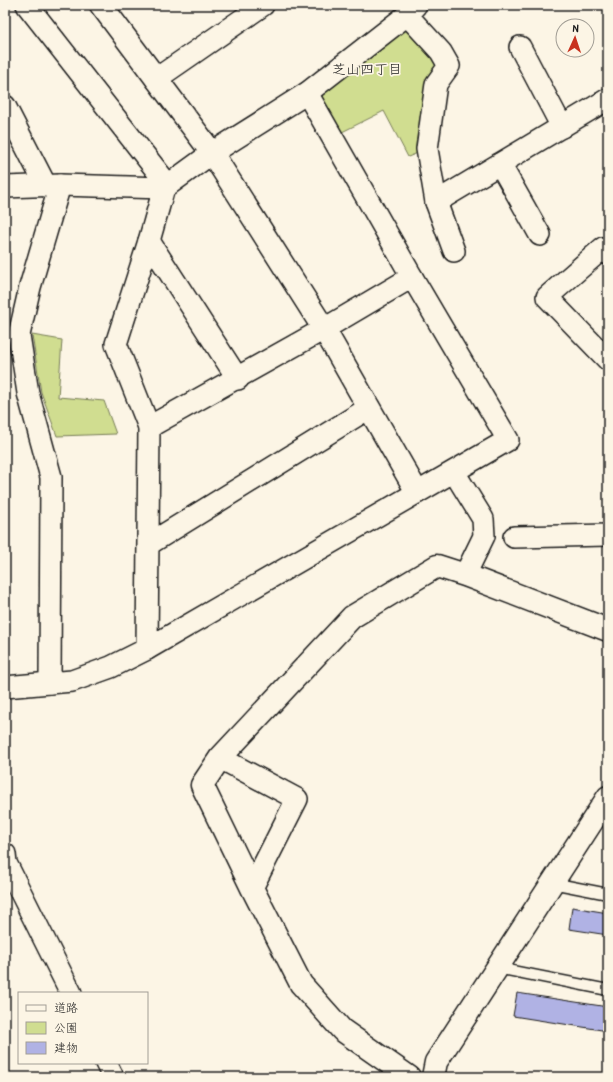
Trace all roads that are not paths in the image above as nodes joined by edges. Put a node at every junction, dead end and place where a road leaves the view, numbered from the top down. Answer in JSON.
{"nodes":[{"id":1,"x":26,"y":5,"type":"edge"},
{"id":2,"x":263,"y":5,"type":"edge"},
{"id":3,"x":104,"y":6,"type":"edge"},
{"id":4,"x":412,"y":10,"type":"edge"},
{"id":5,"x":520,"y":47,"type":"dead end"},
{"id":6,"x":156,"y":79,"type":"junction"},
{"id":7,"x":307,"y":93,"type":"junction"},
{"id":8,"x":608,"y":99,"type":"edge"},
{"id":9,"x":5,"y":106,"type":"edge"},
{"id":10,"x":562,"y":126,"type":"junction"},
{"id":11,"x":212,"y":153,"type":"junction"},
{"id":12,"x":500,"y":164,"type":"junction"},
{"id":13,"x":53,"y":186,"type":"junction"},
{"id":14,"x":166,"y":186,"type":"junction"},
{"id":15,"x":5,"y":187,"type":"edge"},
{"id":16,"x":436,"y":202,"type":"junction"},
{"id":17,"x":540,"y":235,"type":"dead end"},
{"id":18,"x":149,"y":241,"type":"junction"},
{"id":19,"x":454,"y":251,"type":"dead end"},
{"id":20,"x":608,"y":254,"type":"edge"},
{"id":21,"x":412,"y":277,"type":"junction"},
{"id":22,"x":324,"y":329,"type":"junction"},
{"id":23,"x":608,"y":360,"type":"edge"},
{"id":24,"x":238,"y":378,"type":"junction"},
{"id":25,"x":369,"y":408,"type":"junction"},
{"id":26,"x":149,"y":427,"type":"junction"},
{"id":27,"x":454,"y":472,"type":"junction"},
{"id":28,"x":417,"y":492,"type":"junction"},
{"id":29,"x":608,"y":535,"type":"edge"},
{"id":30,"x":514,"y":537,"type":"dead end"},
{"id":31,"x":149,"y":544,"type":"junction"},
{"id":32,"x":465,"y":575,"type":"junction"},
{"id":33,"x":608,"y":630,"type":"edge"},
{"id":34,"x":147,"y":649,"type":"junction"},
{"id":35,"x":50,"y":683,"type":"junction"},
{"id":36,"x":5,"y":687,"type":"edge"},
{"id":37,"x":220,"y":758,"type":"junction"},
{"id":38,"x":608,"y":797,"type":"edge"},
{"id":39,"x":5,"y":854,"type":"edge"},
{"id":40,"x":552,"y":883,"type":"junction"},
{"id":41,"x":252,"y":888,"type":"junction"},
{"id":42,"x":608,"y":894,"type":"edge"},
{"id":43,"x":497,"y":968,"type":"junction"},
{"id":44,"x":608,"y":990,"type":"edge"},
{"id":45,"x":70,"y":992,"type":"edge"},
{"id":46,"x":106,"y":1064,"type":"edge"},
{"id":47,"x":113,"y":1077,"type":"edge"},
{"id":48,"x":409,"y":1077,"type":"edge"},
{"id":49,"x":433,"y":1077,"type":"edge"}],
"edges":[{"from":1,"to":14,"type":"street"},
{"from":2,"to":6,"type":"street"},
{"from":3,"to":6,"type":"street"},
{"from":4,"to":7,"type":"street"},
{"from":4,"to":16,"type":"street"},
{"from":5,"to":10,"type":"street"},
{"from":6,"to":11,"type":"street"},
{"from":7,"to":11,"type":"street"},
{"from":7,"to":21,"type":"street"},
{"from":8,"to":10,"type":"street"},
{"from":9,"to":13,"type":"street"},
{"from":10,"to":12,"type":"street"},
{"from":11,"to":14,"type":"street"},
{"from":11,"to":22,"type":"street"},
{"from":12,"to":16,"type":"street"},
{"from":12,"to":17,"type":"street"},
{"from":13,"to":14,"type":"street"},
{"from":13,"to":15,"type":"street"},
{"from":13,"to":35,"type":"street"},
{"from":14,"to":18,"type":"street"},
{"from":16,"to":19,"type":"street"},
{"from":18,"to":24,"type":"street"},
{"from":18,"to":26,"type":"street"},
{"from":20,"to":23,"type":"street"},
{"from":21,"to":22,"type":"street"},
{"from":21,"to":27,"type":"street"},
{"from":22,"to":24,"type":"street"},
{"from":22,"to":25,"type":"street"},
{"from":24,"to":26,"type":"street"},
{"from":25,"to":28,"type":"street"},
{"from":25,"to":31,"type":"street"},
{"from":26,"to":31,"type":"street"},
{"from":27,"to":28,"type":"street"},
{"from":27,"to":32,"type":"street"},
{"from":28,"to":34,"type":"street"},
{"from":29,"to":30,"type":"street"},
{"from":31,"to":34,"type":"street"},
{"from":32,"to":33,"type":"street"},
{"from":32,"to":37,"type":"street"},
{"from":34,"to":35,"type":"street"},
{"from":35,"to":36,"type":"street"},
{"from":37,"to":41,"type":"street"},
{"from":37,"to":41,"type":"street"},
{"from":38,"to":40,"type":"street"},
{"from":39,"to":45,"type":"street"},
{"from":40,"to":42,"type":"lane"},
{"from":40,"to":43,"type":"street"},
{"from":41,"to":48,"type":"street"},
{"from":43,"to":44,"type":"lane"},
{"from":43,"to":49,"type":"street"},
{"from":46,"to":47,"type":"street"}]}
